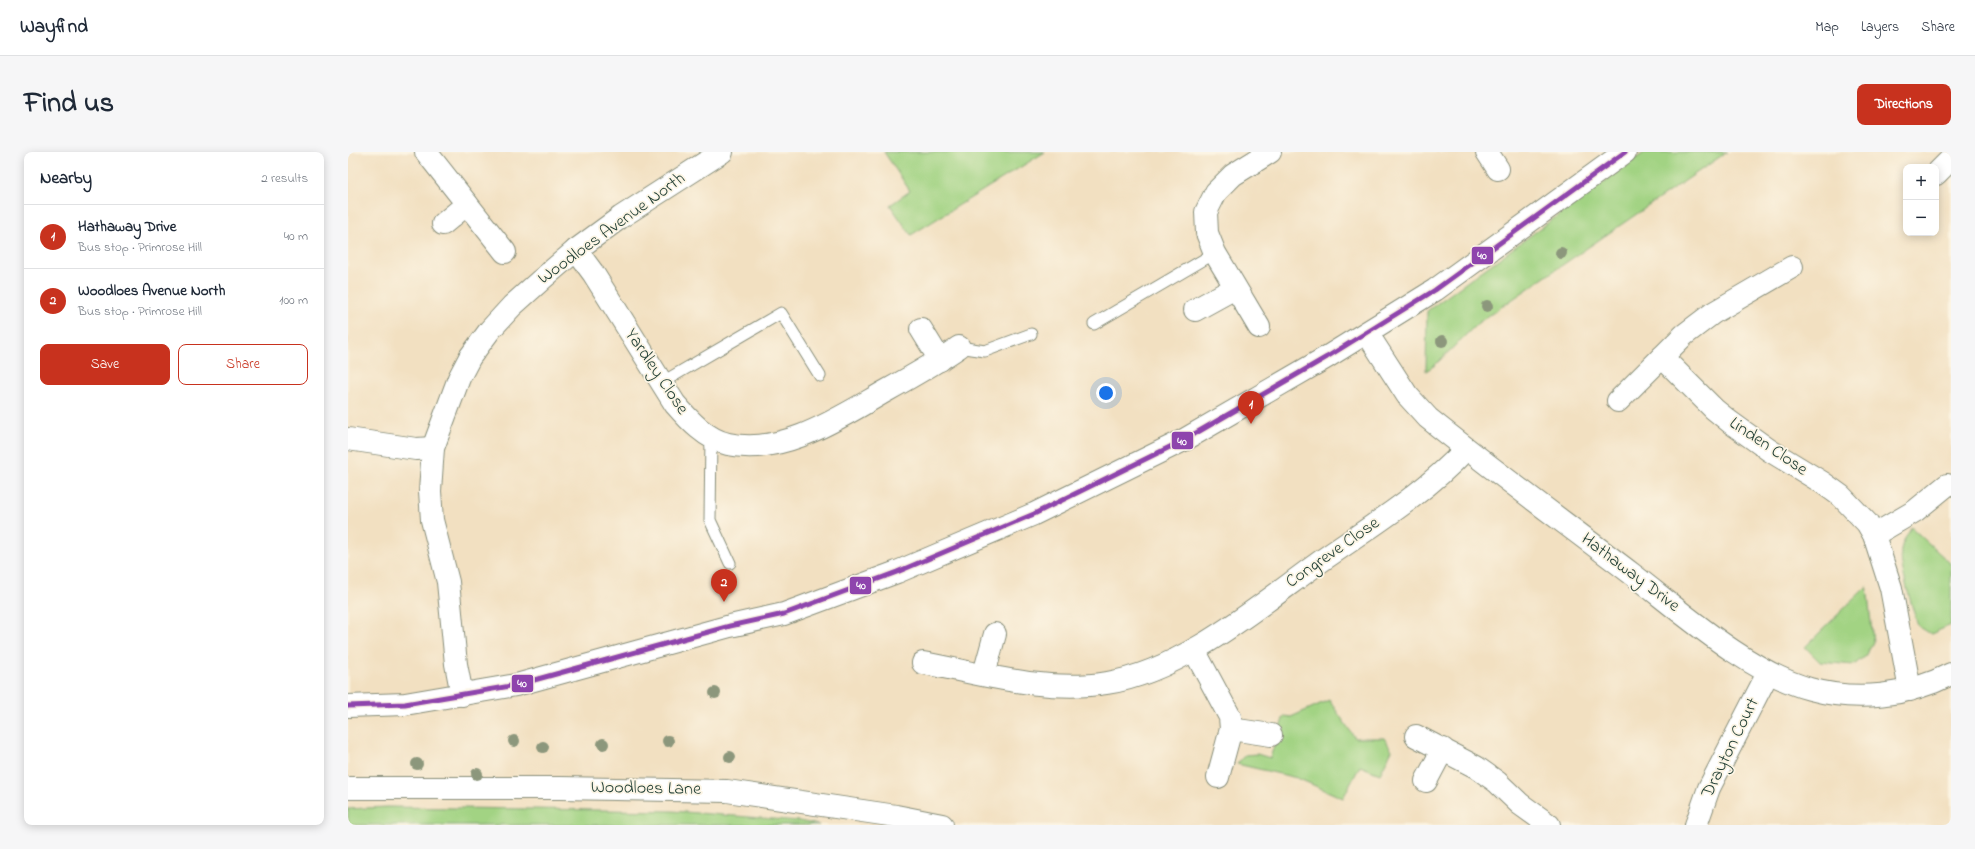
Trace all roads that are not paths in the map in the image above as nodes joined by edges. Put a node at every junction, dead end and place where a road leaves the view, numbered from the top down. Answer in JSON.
{"nodes":[{"id":1,"x":426,"y":152,"type":"edge"},
{"id":2,"x":722,"y":152,"type":"edge"},
{"id":3,"x":1270,"y":152,"type":"edge"},
{"id":4,"x":1625,"y":152,"type":"edge"},
{"id":5,"x":1951,"y":159,"type":"edge"},
{"id":6,"x":1939,"y":171,"type":"edge"},
{"id":7,"x":466,"y":204,"type":"junction"},
{"id":8,"x":443,"y":224,"type":"dead end"},
{"id":9,"x":576,"y":250,"type":"junction"},
{"id":10,"x":505,"y":252,"type":"dead end"},
{"id":11,"x":1215,"y":254,"type":"junction"},
{"id":12,"x":1792,"y":267,"type":"dead end"},
{"id":13,"x":1235,"y":288,"type":"junction"},
{"id":14,"x":1195,"y":310,"type":"dead end"},
{"id":15,"x":1094,"y":324,"type":"dead end"},
{"id":16,"x":1259,"y":327,"type":"dead end"},
{"id":17,"x":921,"y":329,"type":"dead end"},
{"id":18,"x":1367,"y":333,"type":"junction"},
{"id":19,"x":1031,"y":334,"type":"dead end"},
{"id":20,"x":959,"y":347,"type":"joint"},
{"id":21,"x":1662,"y":357,"type":"junction"},
{"id":22,"x":940,"y":360,"type":"junction"},
{"id":23,"x":820,"y":376,"type":"dead end"},
{"id":24,"x":661,"y":383,"type":"junction"},
{"id":25,"x":1618,"y":401,"type":"dead end"},
{"id":26,"x":711,"y":437,"type":"junction"},
{"id":27,"x":348,"y":439,"type":"edge"},
{"id":28,"x":434,"y":448,"type":"junction"},
{"id":29,"x":1466,"y":449,"type":"junction"},
{"id":30,"x":1949,"y":483,"type":"edge"},
{"id":31,"x":1874,"y":535,"type":"junction"},
{"id":32,"x":730,"y":563,"type":"dead end"},
{"id":33,"x":995,"y":634,"type":"dead end"},
{"id":34,"x":1194,"y":650,"type":"junction"},
{"id":35,"x":923,"y":663,"type":"dead end"},
{"id":36,"x":1768,"y":673,"type":"junction"},
{"id":37,"x":984,"y":674,"type":"junction"},
{"id":38,"x":1951,"y":674,"type":"edge"},
{"id":39,"x":1910,"y":690,"type":"junction"},
{"id":40,"x":462,"y":695,"type":"junction"},
{"id":41,"x":348,"y":706,"type":"edge"},
{"id":42,"x":1231,"y":729,"type":"junction"},
{"id":43,"x":1270,"y":735,"type":"dead end"},
{"id":44,"x":1416,"y":736,"type":"dead end"},
{"id":45,"x":1443,"y":750,"type":"junction"},
{"id":46,"x":1218,"y":777,"type":"dead end"},
{"id":47,"x":1426,"y":781,"type":"dead end"},
{"id":48,"x":348,"y":788,"type":"edge"},
{"id":49,"x":942,"y":825,"type":"edge"},
{"id":50,"x":1549,"y":825,"type":"edge"},
{"id":51,"x":1696,"y":825,"type":"edge"}],
"edges":[{"from":1,"to":7,"type":"street"},
{"from":2,"to":9,"type":"street","name":"Woodloes Avenue North"},
{"from":3,"to":11,"type":"street"},
{"from":4,"to":18,"type":"street"},
{"from":5,"to":6,"type":"street"},
{"from":7,"to":8,"type":"street"},
{"from":7,"to":10,"type":"street"},
{"from":9,"to":24,"type":"street","name":"Yardley Close"},
{"from":9,"to":28,"type":"street","name":"Woodloes Avenue North"},
{"from":11,"to":13,"type":"street"},
{"from":11,"to":15,"type":"lane"},
{"from":12,"to":21,"type":"street"},
{"from":13,"to":14,"type":"street"},
{"from":13,"to":16,"type":"street"},
{"from":17,"to":22,"type":"street"},
{"from":18,"to":29,"type":"street","name":"Hathaway Drive"},
{"from":18,"to":40,"type":"street"},
{"from":19,"to":20,"type":"lane"},
{"from":20,"to":22,"type":"street","name":"Yardley Close"},
{"from":21,"to":25,"type":"street"},
{"from":21,"to":31,"type":"street","name":"Linden Close"},
{"from":22,"to":26,"type":"street","name":"Yardley Close"},
{"from":23,"to":24,"type":"lane"},
{"from":24,"to":26,"type":"street","name":"Yardley Close"},
{"from":26,"to":32,"type":"lane"},
{"from":27,"to":28,"type":"street"},
{"from":28,"to":40,"type":"street","name":"Woodloes Avenue North"},
{"from":29,"to":34,"type":"street","name":"Congreve Close"},
{"from":29,"to":36,"type":"street","name":"Hathaway Drive"},
{"from":30,"to":31,"type":"street"},
{"from":31,"to":39,"type":"street","name":"Linden Close"},
{"from":33,"to":37,"type":"street"},
{"from":34,"to":37,"type":"street","name":"Congreve Close"},
{"from":34,"to":42,"type":"street"},
{"from":35,"to":37,"type":"street","name":"Congreve Close"},
{"from":36,"to":39,"type":"street","name":"Hathaway Drive"},
{"from":36,"to":51,"type":"street","name":"Drayton Court"},
{"from":38,"to":39,"type":"street","name":"Hathaway Drive"},
{"from":40,"to":41,"type":"street"},
{"from":42,"to":43,"type":"street"},
{"from":42,"to":46,"type":"street"},
{"from":44,"to":45,"type":"street"},
{"from":45,"to":47,"type":"street"},
{"from":45,"to":50,"type":"street"},
{"from":48,"to":49,"type":"street","name":"Woodloes Lane"}]}
